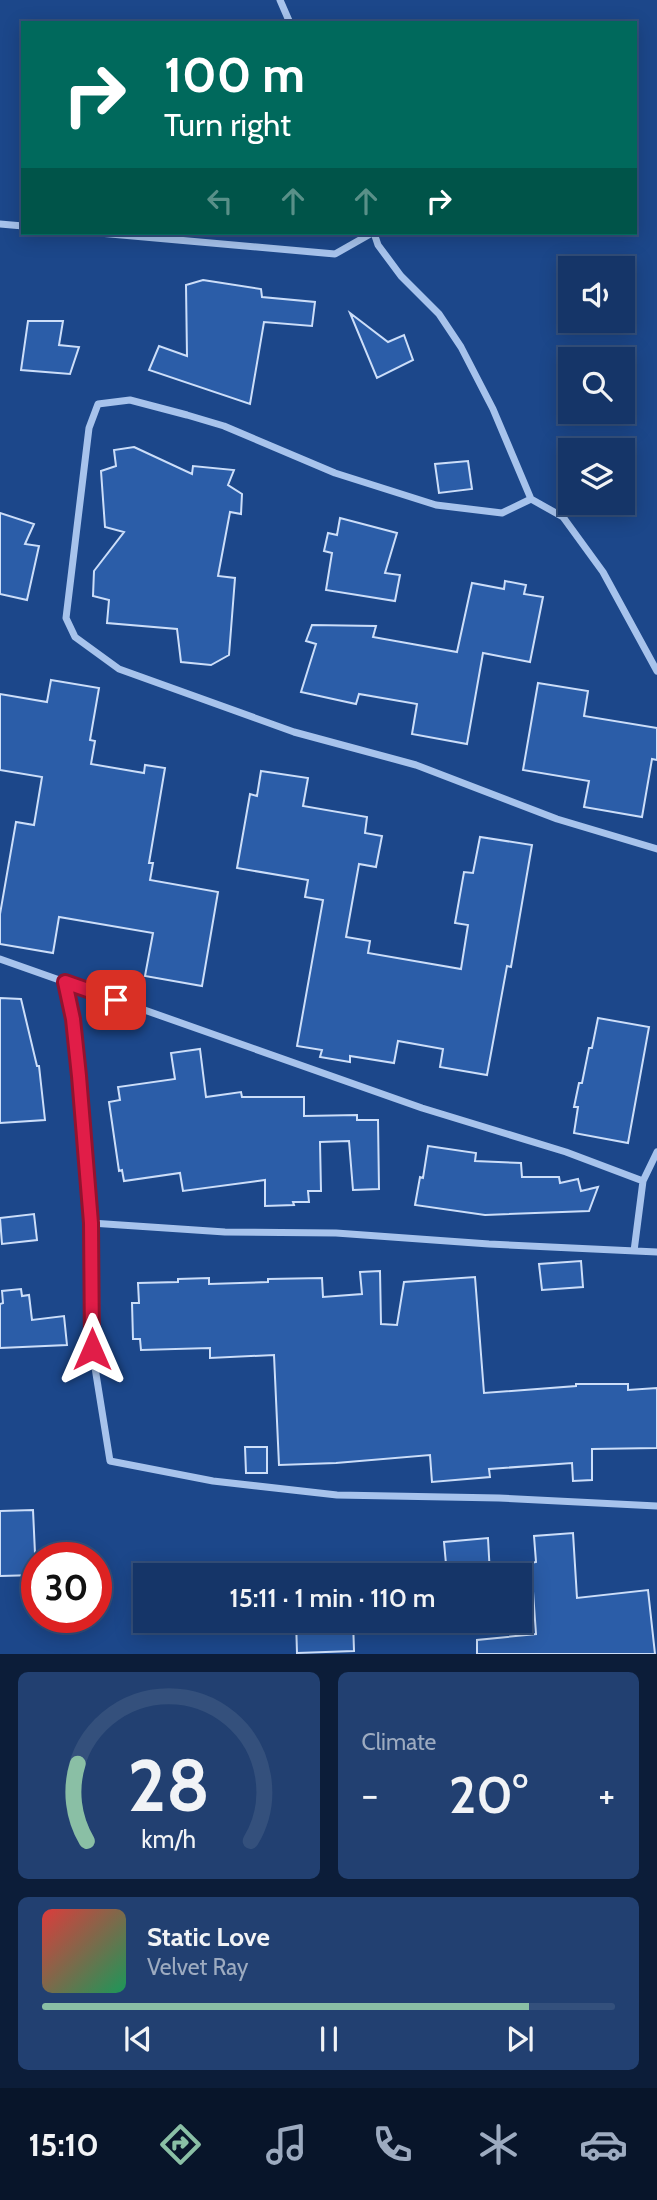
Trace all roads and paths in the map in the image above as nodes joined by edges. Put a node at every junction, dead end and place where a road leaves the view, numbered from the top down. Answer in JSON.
{"nodes":[{"id":1,"x":280,"y":0,"type":"edge"},
{"id":2,"x":289,"y":21,"type":"edge"},
{"id":3,"x":0,"y":224,"type":"edge"},
{"id":4,"x":21,"y":226,"type":"edge"},
{"id":5,"x":121,"y":235,"type":"edge"},
{"id":6,"x":369,"y":235,"type":"edge"},
{"id":7,"x":374,"y":235,"type":"edge"},
{"id":8,"x":531,"y":499,"type":"junction"},
{"id":9,"x":657,"y":671,"type":"edge"},
{"id":10,"x":657,"y":849,"type":"edge"},
{"id":11,"x":0,"y":958,"type":"edge"},
{"id":12,"x":65,"y":982,"type":"junction"},
{"id":13,"x":657,"y":1152,"type":"edge"},
{"id":14,"x":643,"y":1181,"type":"junction"},
{"id":15,"x":91,"y":1223,"type":"junction"},
{"id":16,"x":634,"y":1251,"type":"junction"},
{"id":17,"x":657,"y":1252,"type":"edge"},
{"id":18,"x":657,"y":1506,"type":"edge"}],
"edges":[{"from":1,"to":2,"type":"street"},
{"from":3,"to":4,"type":"street"},
{"from":5,"to":6,"type":"street"},
{"from":7,"to":8,"type":"street"},
{"from":8,"to":9,"type":"street"},
{"from":8,"to":10,"type":"street"},
{"from":11,"to":12,"type":"street"},
{"from":12,"to":14,"type":"street"},
{"from":12,"to":15,"type":"street"},
{"from":13,"to":14,"type":"street"},
{"from":14,"to":16,"type":"street"},
{"from":15,"to":16,"type":"street"},
{"from":15,"to":18,"type":"street"},
{"from":16,"to":17,"type":"street"}]}
